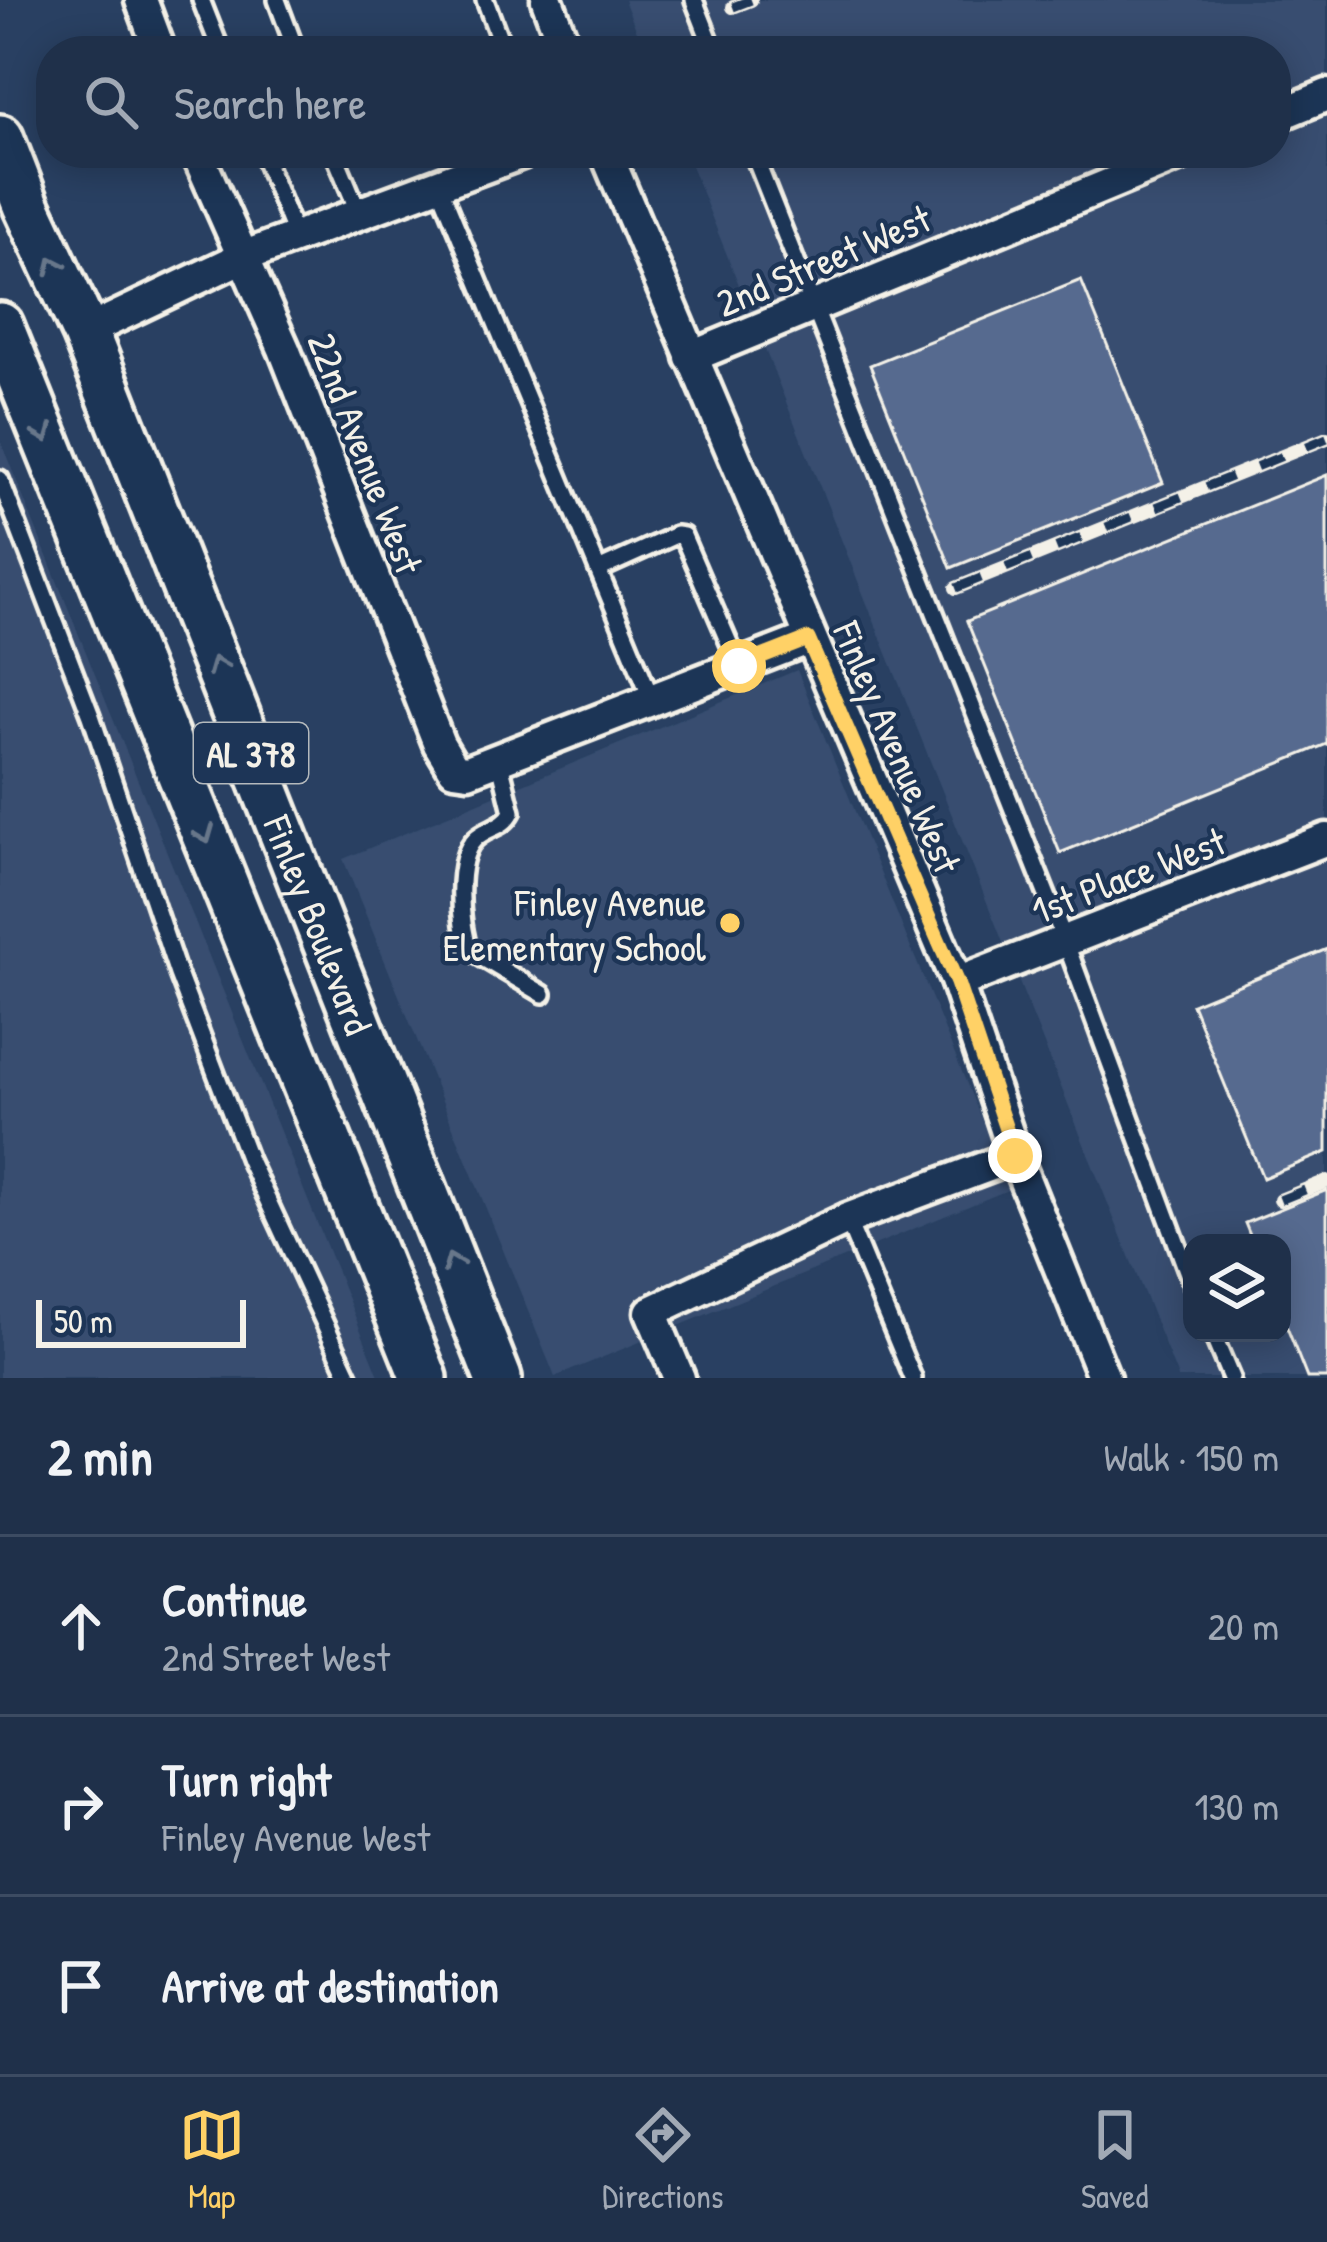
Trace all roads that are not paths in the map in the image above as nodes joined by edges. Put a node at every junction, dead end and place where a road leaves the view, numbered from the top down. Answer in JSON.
{"nodes":[{"id":1,"x":141,"y":0,"type":"edge"},
{"id":2,"x":201,"y":0,"type":"edge"},
{"id":3,"x":277,"y":0,"type":"edge"},
{"id":4,"x":484,"y":0,"type":"edge"},
{"id":5,"x":547,"y":0,"type":"edge"},
{"id":6,"x":694,"y":0,"type":"edge"},
{"id":7,"x":154,"y":36,"type":"edge"},
{"id":8,"x":215,"y":36,"type":"edge"},
{"id":9,"x":290,"y":36,"type":"edge"},
{"id":10,"x":498,"y":36,"type":"edge"},
{"id":11,"x":560,"y":36,"type":"edge"},
{"id":12,"x":708,"y":36,"type":"edge"},
{"id":13,"x":1327,"y":94,"type":"edge"},
{"id":14,"x":1291,"y":110,"type":"edge"},
{"id":15,"x":0,"y":139,"type":"edge"},
{"id":16,"x":204,"y":168,"type":"edge"},
{"id":17,"x":268,"y":168,"type":"edge"},
{"id":18,"x":340,"y":168,"type":"edge"},
{"id":19,"x":480,"y":168,"type":"edge"},
{"id":20,"x":612,"y":168,"type":"edge"},
{"id":21,"x":759,"y":168,"type":"edge"},
{"id":22,"x":1148,"y":168,"type":"edge"},
{"id":23,"x":439,"y":183,"type":"junction"},
{"id":24,"x":359,"y":213,"type":"junction"},
{"id":25,"x":296,"y":237,"type":"junction"},
{"id":26,"x":245,"y":256,"type":"junction"},
{"id":27,"x":812,"y":306,"type":"junction"},
{"id":28,"x":85,"y":332,"type":"junction"},
{"id":29,"x":4,"y":350,"type":"edge"},
{"id":30,"x":692,"y":357,"type":"junction"},
{"id":31,"x":0,"y":479,"type":"edge"},
{"id":32,"x":598,"y":570,"type":"junction"},
{"id":33,"x":808,"y":639,"type":"junction"},
{"id":34,"x":739,"y":666,"type":"junction"},
{"id":35,"x":652,"y":700,"type":"junction"},
{"id":36,"x":499,"y":759,"type":"junction"},
{"id":37,"x":1327,"y":839,"type":"edge"},
{"id":38,"x":1066,"y":941,"type":"junction"},
{"id":39,"x":957,"y":983,"type":"junction"},
{"id":40,"x":543,"y":994,"type":"dead end"},
{"id":41,"x":1015,"y":1156,"type":"junction"},
{"id":42,"x":847,"y":1219,"type":"junction"},
{"id":43,"x":1183,"y":1260,"type":"edge"},
{"id":44,"x":1216,"y":1342,"type":"edge"},
{"id":45,"x":491,"y":1376,"type":"edge"},
{"id":46,"x":350,"y":1378,"type":"edge"},
{"id":47,"x":424,"y":1378,"type":"edge"},
{"id":48,"x":679,"y":1378,"type":"edge"},
{"id":49,"x":913,"y":1378,"type":"edge"},
{"id":50,"x":1104,"y":1378,"type":"edge"},
{"id":51,"x":1231,"y":1378,"type":"edge"}],
"edges":[{"from":1,"to":7,"type":"street"},
{"from":2,"to":8,"type":"lane"},
{"from":3,"to":9,"type":"lane"},
{"from":4,"to":10,"type":"lane"},
{"from":5,"to":11,"type":"street"},
{"from":6,"to":12,"type":"lane"},
{"from":13,"to":14,"type":"street"},
{"from":28,"to":15,"type":"main road","name":"Finley Boulevard","number":"AL 378","one_way":true},
{"from":16,"to":26,"type":"street","name":"22nd Avenue West"},
{"from":17,"to":25,"type":"lane"},
{"from":18,"to":24,"type":"lane"},
{"from":19,"to":23,"type":"street"},
{"from":20,"to":30,"type":"street","name":"Finley Avenue West"},
{"from":21,"to":27,"type":"lane"},
{"from":22,"to":27,"type":"street","name":"2nd Street West"},
{"from":23,"to":24,"type":"street"},
{"from":23,"to":32,"type":"lane"},
{"from":24,"to":25,"type":"street"},
{"from":25,"to":26,"type":"street"},
{"from":26,"to":28,"type":"street"},
{"from":26,"to":36,"type":"street","name":"22nd Avenue West"},
{"from":27,"to":30,"type":"street","name":"2nd Street West"},
{"from":27,"to":38,"type":"lane"},
{"from":28,"to":29,"type":"main road"},
{"from":45,"to":28,"type":"main road","name":"Finley Boulevard","number":"AL 378","one_way":true},
{"from":29,"to":47,"type":"main road","name":"Finley Boulevard","number":"AL 378","one_way":true},
{"from":30,"to":33,"type":"street","name":"Finley Avenue West"},
{"from":31,"to":46,"type":"lane"},
{"from":32,"to":34,"type":"lane"},
{"from":32,"to":35,"type":"lane"},
{"from":33,"to":34,"type":"street"},
{"from":33,"to":39,"type":"street","name":"Finley Avenue West"},
{"from":34,"to":35,"type":"street"},
{"from":35,"to":36,"type":"street"},
{"from":36,"to":40,"type":"lane"},
{"from":37,"to":38,"type":"street","name":"1st Place West"},
{"from":38,"to":39,"type":"street","name":"1st Place West"},
{"from":38,"to":43,"type":"lane"},
{"from":39,"to":41,"type":"street","name":"Finley Avenue West"},
{"from":41,"to":42,"type":"street"},
{"from":41,"to":50,"type":"street","name":"Finley Avenue West"},
{"from":42,"to":48,"type":"street"},
{"from":42,"to":49,"type":"lane"},
{"from":44,"to":51,"type":"lane"}]}
